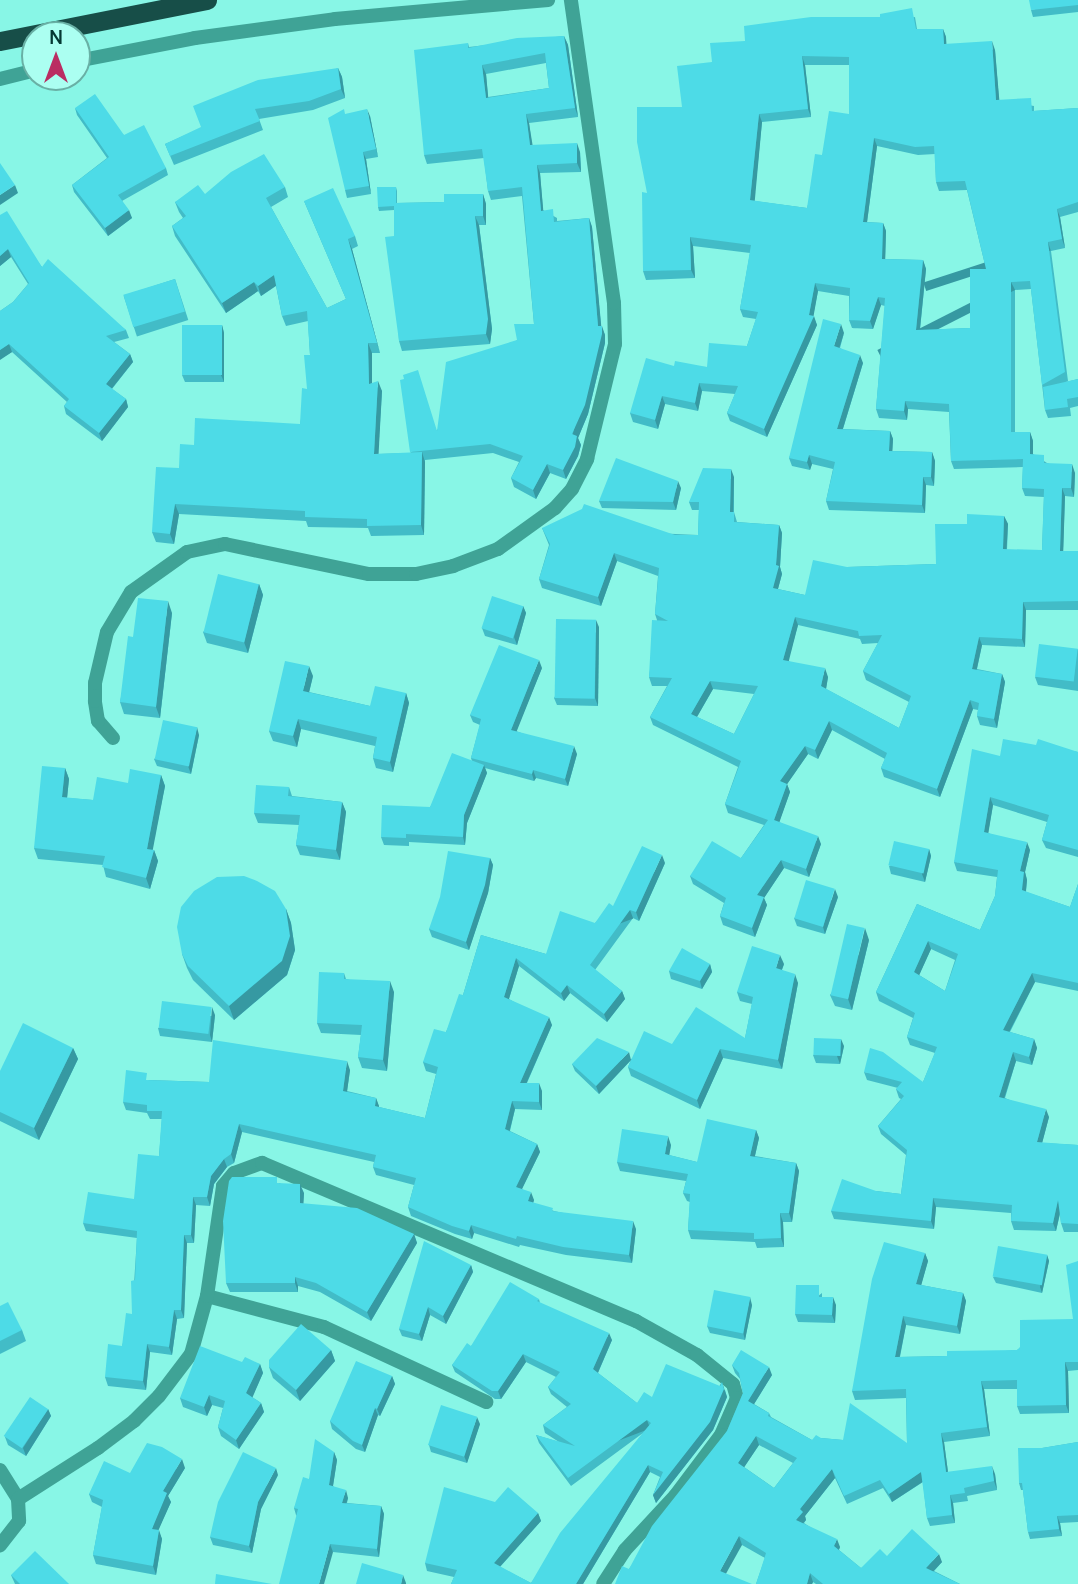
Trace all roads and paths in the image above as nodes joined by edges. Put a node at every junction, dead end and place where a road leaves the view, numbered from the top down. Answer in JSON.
{"nodes":[{"id":1,"x":207,"y":0,"type":"edge"},
{"id":2,"x":548,"y":0,"type":"edge"},
{"id":3,"x":571,"y":0,"type":"edge"},
{"id":4,"x":0,"y":41,"type":"edge"},
{"id":5,"x":91,"y":58,"type":"edge"},
{"id":6,"x":21,"y":74,"type":"edge"},
{"id":7,"x":0,"y":79,"type":"edge"},
{"id":8,"x":113,"y":738,"type":"dead end"},
{"id":9,"x":207,"y":1296,"type":"junction"},
{"id":10,"x":486,"y":1402,"type":"dead end"},
{"id":11,"x":0,"y":1470,"type":"edge"},
{"id":12,"x":18,"y":1499,"type":"junction"},
{"id":13,"x":0,"y":1545,"type":"edge"},
{"id":14,"x":603,"y":1584,"type":"edge"}],
"edges":[{"from":1,"to":4,"type":"highway"},
{"from":2,"to":5,"type":"street"},
{"from":3,"to":8,"type":"street"},
{"from":6,"to":7,"type":"street"},
{"from":9,"to":10,"type":"street"},
{"from":9,"to":12,"type":"street"},
{"from":9,"to":14,"type":"street"},
{"from":11,"to":12,"type":"street"},
{"from":12,"to":13,"type":"street"}]}
